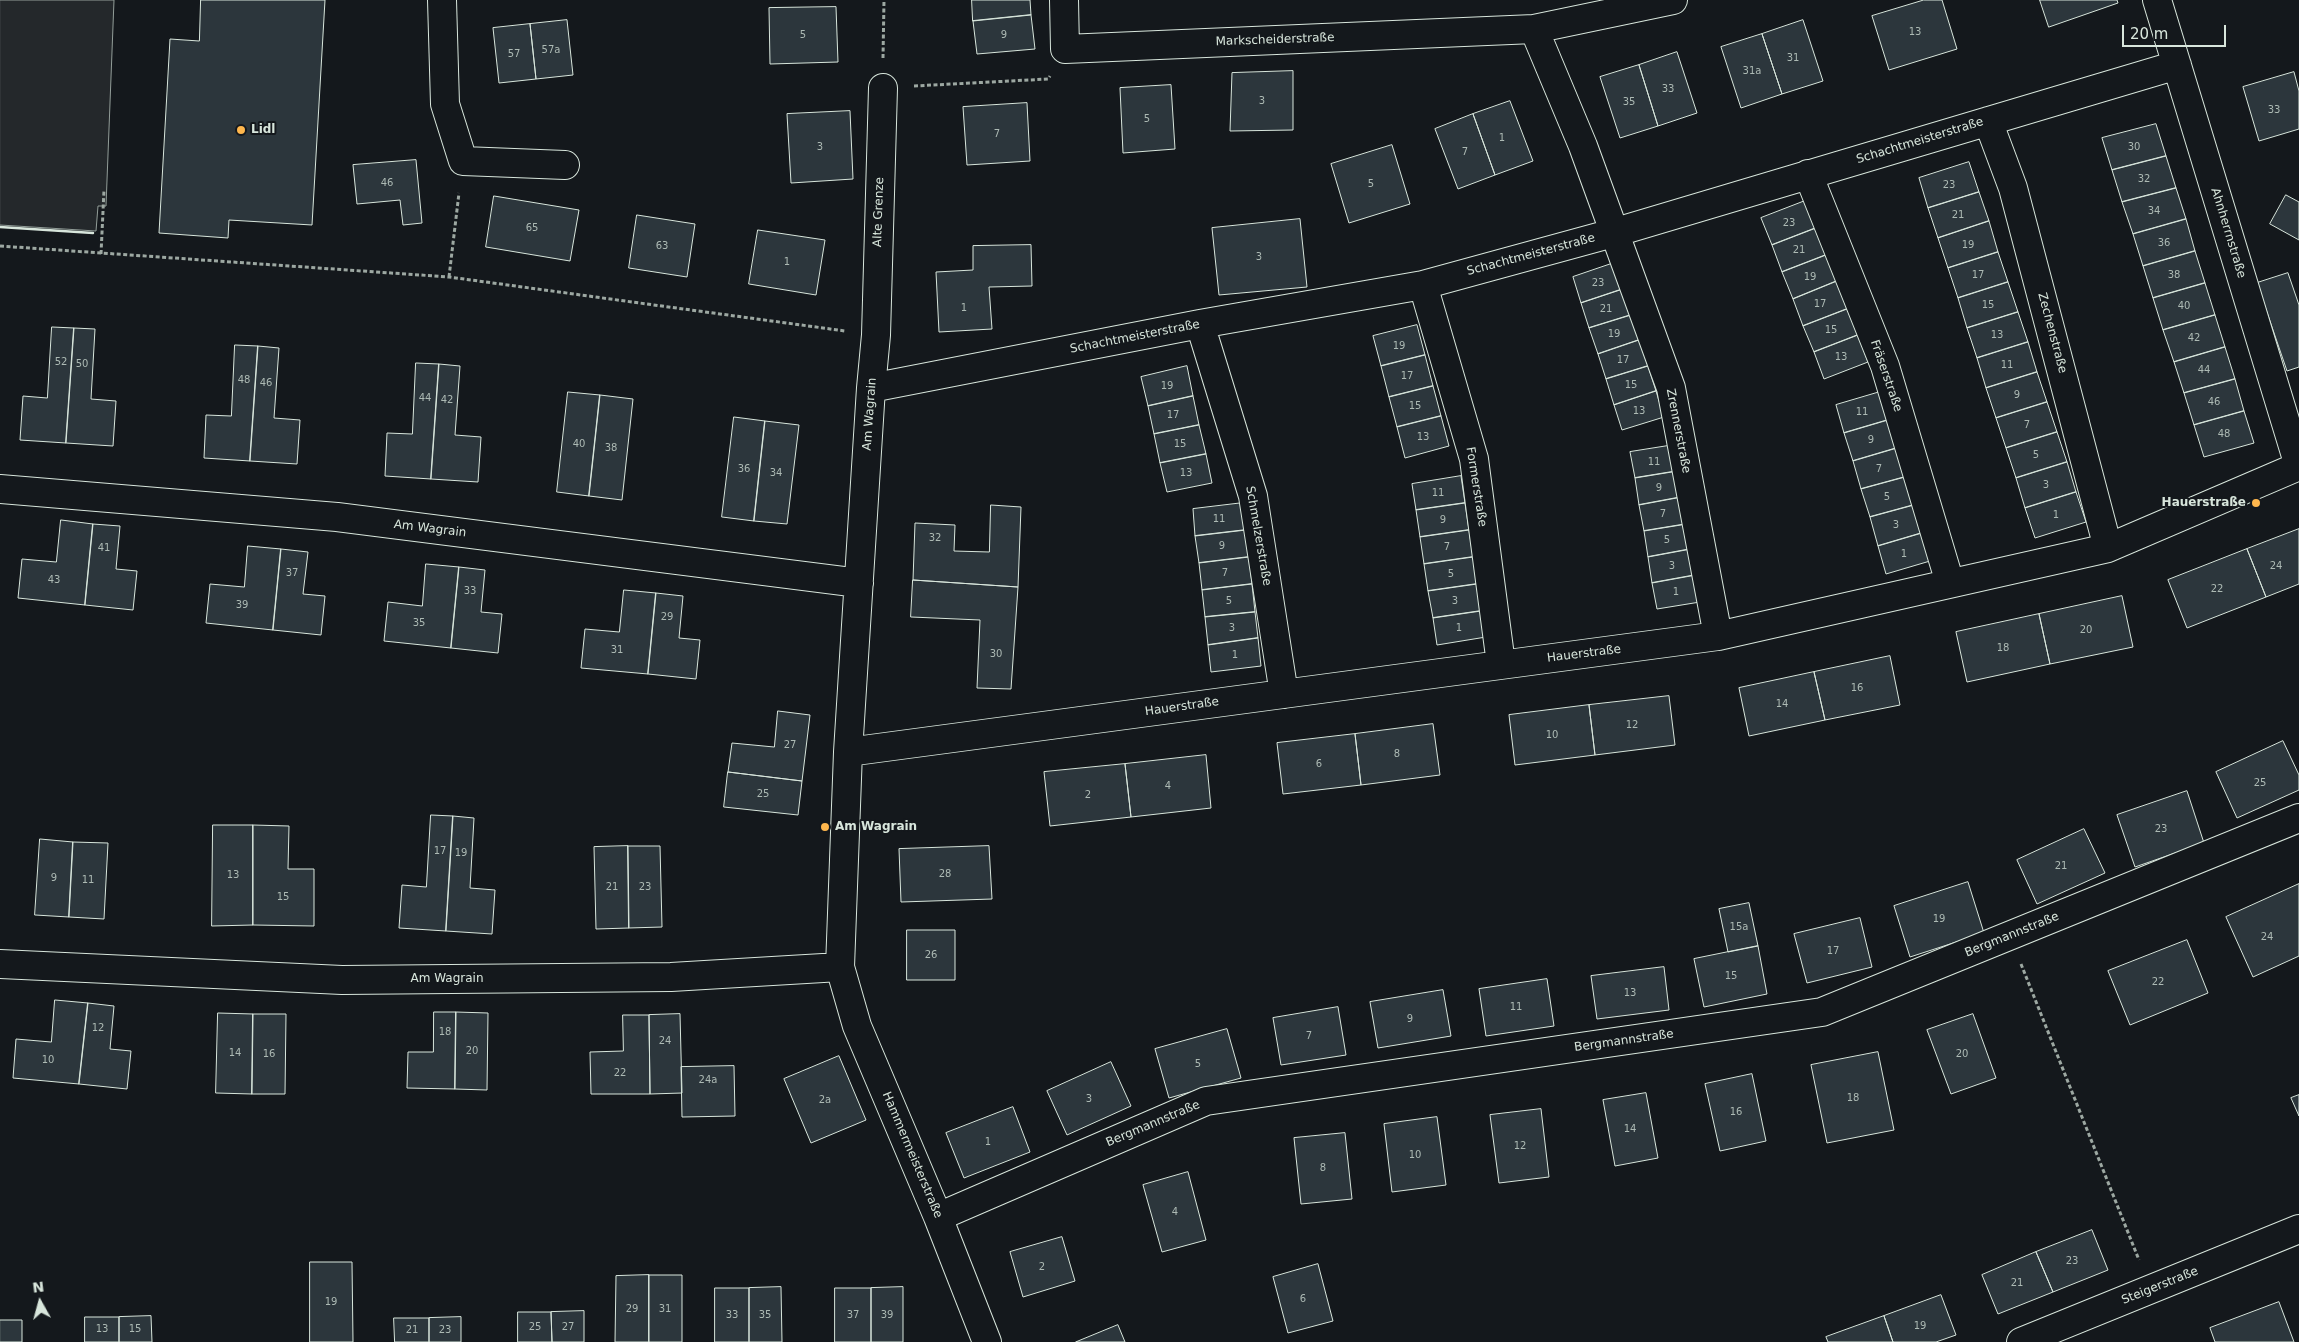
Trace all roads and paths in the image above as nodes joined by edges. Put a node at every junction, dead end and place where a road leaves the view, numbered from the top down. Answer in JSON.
{"nodes":[{"id":1,"x":442,"y":0,"type":"edge"},
{"id":2,"x":884,"y":0,"type":"edge"},
{"id":3,"x":1064,"y":0,"type":"edge"},
{"id":4,"x":1673,"y":0,"type":"edge"},
{"id":5,"x":2157,"y":0,"type":"edge"},
{"id":6,"x":1534,"y":29,"type":"junction"},
{"id":7,"x":1065,"y":49,"type":"junction"},
{"id":8,"x":2177,"y":65,"type":"junction"},
{"id":9,"x":883,"y":88,"type":"junction"},
{"id":10,"x":1988,"y":121,"type":"junction"},
{"id":11,"x":463,"y":161,"type":"junction"},
{"id":12,"x":565,"y":165,"type":"dead end"},
{"id":13,"x":1808,"y":174,"type":"junction"},
{"id":14,"x":104,"y":190,"type":"dead end"},
{"id":15,"x":1613,"y":233,"type":"junction"},
{"id":16,"x":0,"y":246,"type":"edge"},
{"id":17,"x":101,"y":254,"type":"junction"},
{"id":18,"x":449,"y":277,"type":"junction"},
{"id":19,"x":1423,"y":284,"type":"junction"},
{"id":20,"x":1200,"y":324,"type":"junction"},
{"id":21,"x":876,"y":335,"type":"junction"},
{"id":22,"x":871,"y":388,"type":"junction"},
{"id":23,"x":2299,"y":466,"type":"edge"},
{"id":24,"x":0,"y":489,"type":"edge"},
{"id":25,"x":2108,"y":548,"type":"junction"},
{"id":26,"x":860,"y":583,"type":"junction"},
{"id":27,"x":1950,"y":583,"type":"junction"},
{"id":28,"x":1718,"y":636,"type":"junction"},
{"id":29,"x":1501,"y":664,"type":"junction"},
{"id":30,"x":1284,"y":694,"type":"junction"},
{"id":31,"x":848,"y":752,"type":"junction"},
{"id":32,"x":2299,"y":818,"type":"edge"},
{"id":33,"x":2009,"y":936,"type":"junction"},
{"id":34,"x":0,"y":964,"type":"edge"},
{"id":35,"x":840,"y":967,"type":"junction"},
{"id":36,"x":938,"y":1217,"type":"junction"},
{"id":37,"x":2299,"y":1229,"type":"edge"},
{"id":38,"x":2151,"y":1289,"type":"junction"},
{"id":39,"x":987,"y":1342,"type":"edge"},
{"id":40,"x":2021,"y":1342,"type":"edge"}],
"edges":[{"from":1,"to":11,"type":"street"},
{"from":2,"to":9,"type":"path"},
{"from":3,"to":7,"type":"street"},
{"from":4,"to":6,"type":"street","name":"Markscheiderstraße"},
{"from":5,"to":8,"type":"street","name":"Ahnherrnstraße"},
{"from":6,"to":7,"type":"street","name":"Markscheiderstraße"},
{"from":6,"to":15,"type":"street"},
{"from":7,"to":9,"type":"path"},
{"from":8,"to":10,"type":"street","name":"Schachtmeisterstraße"},
{"from":8,"to":23,"type":"street","name":"Ahnherrnstraße"},
{"from":9,"to":21,"type":"street","name":"Alte Grenze"},
{"from":10,"to":13,"type":"street","name":"Schachtmeisterstraße"},
{"from":10,"to":25,"type":"street","name":"Zechenstraße"},
{"from":11,"to":12,"type":"street"},
{"from":11,"to":18,"type":"path"},
{"from":13,"to":15,"type":"street","name":"Schachtmeisterstraße"},
{"from":13,"to":27,"type":"street","name":"Fräserstraße"},
{"from":14,"to":17,"type":"path"},
{"from":15,"to":19,"type":"street","name":"Schachtmeisterstraße"},
{"from":15,"to":28,"type":"street","name":"Zrennerstraße"},
{"from":16,"to":17,"type":"path"},
{"from":17,"to":18,"type":"path"},
{"from":18,"to":21,"type":"path"},
{"from":19,"to":20,"type":"street","name":"Schachtmeisterstraße"},
{"from":19,"to":29,"type":"street","name":"Formerstraße"},
{"from":20,"to":22,"type":"street","name":"Schachtmeisterstraße"},
{"from":20,"to":30,"type":"street","name":"Schmelzerstraße"},
{"from":21,"to":22,"type":"street","name":"Am Wagrain"},
{"from":22,"to":26,"type":"street","name":"Am Wagrain"},
{"from":23,"to":25,"type":"street","name":"Hauerstraße"},
{"from":24,"to":26,"type":"street","name":"Am Wagrain"},
{"from":25,"to":27,"type":"street","name":"Hauerstraße"},
{"from":26,"to":31,"type":"street","name":"Am Wagrain"},
{"from":27,"to":28,"type":"street","name":"Hauerstraße"},
{"from":28,"to":29,"type":"street","name":"Hauerstraße"},
{"from":29,"to":30,"type":"street","name":"Hauerstraße"},
{"from":30,"to":31,"type":"street","name":"Hauerstraße"},
{"from":31,"to":35,"type":"street","name":"Am Wagrain"},
{"from":32,"to":33,"type":"street","name":"Bergmannstraße"},
{"from":33,"to":36,"type":"street","name":"Bergmannstraße"},
{"from":33,"to":38,"type":"path"},
{"from":34,"to":35,"type":"street","name":"Am Wagrain"},
{"from":35,"to":36,"type":"street","name":"Hammermeisterstraße"},
{"from":36,"to":39,"type":"street","name":"Hammermeisterstraße"},
{"from":37,"to":38,"type":"street","name":"Steigerstraße"},
{"from":38,"to":40,"type":"street","name":"Steigerstraße"}]}
